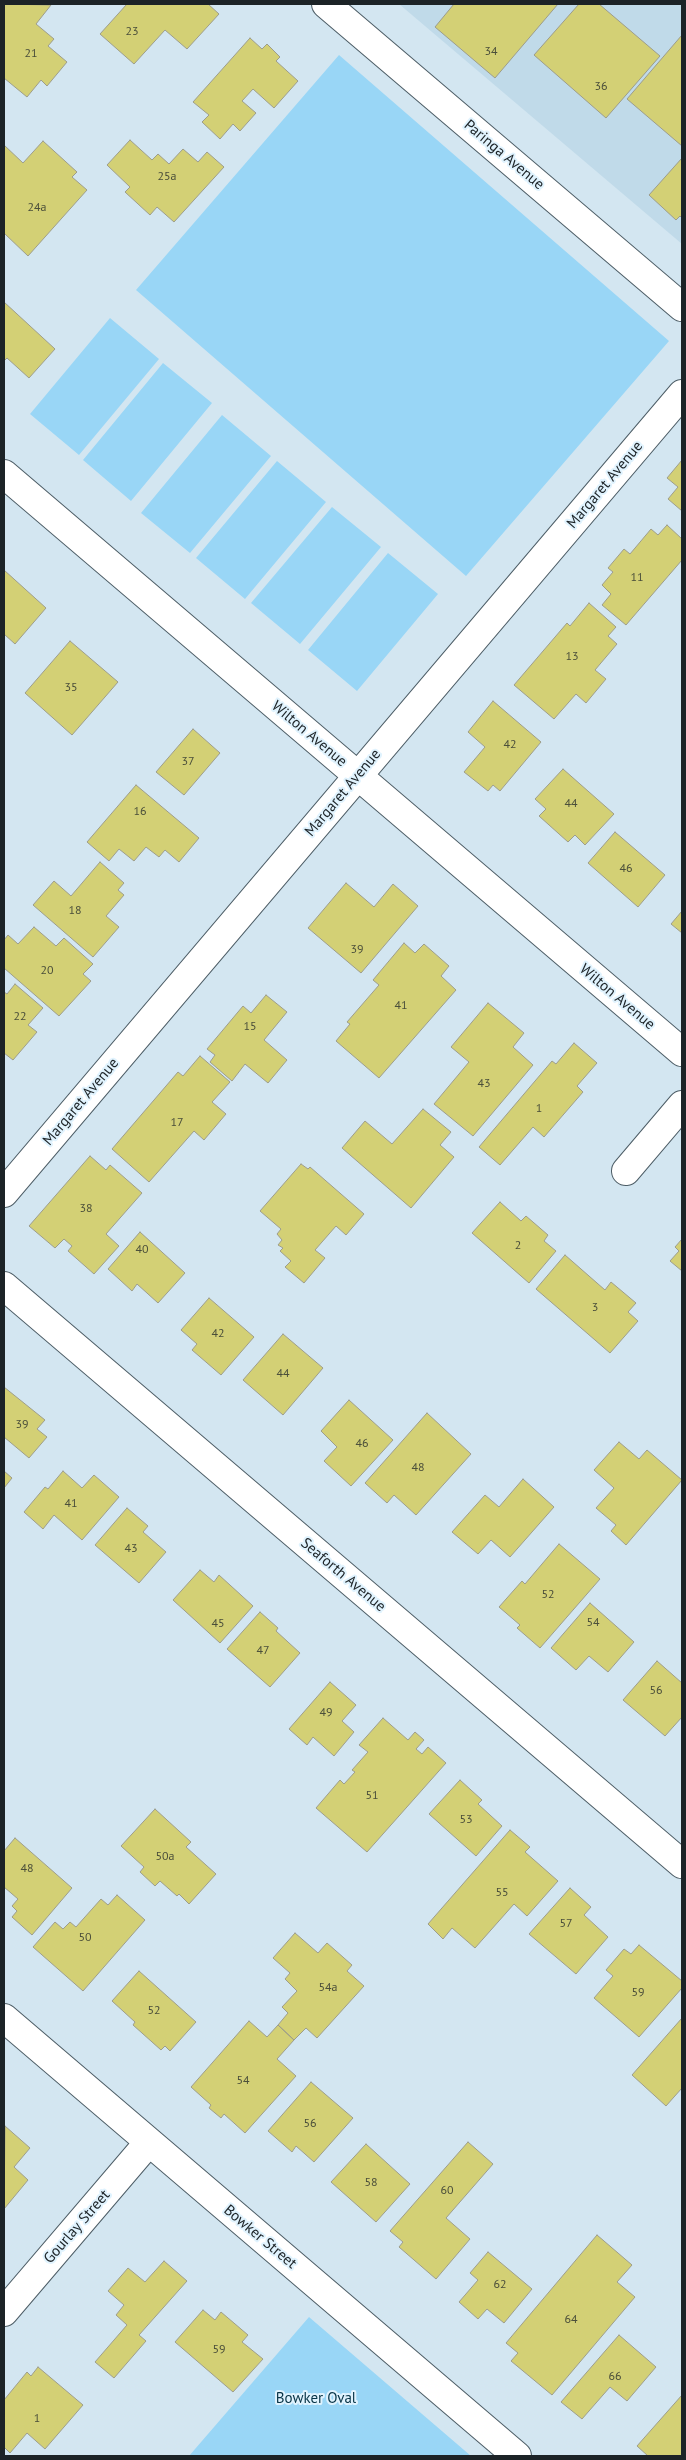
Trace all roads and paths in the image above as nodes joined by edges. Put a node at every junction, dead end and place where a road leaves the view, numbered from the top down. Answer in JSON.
{"nodes":[{"id":1,"x":326,"y":4,"type":"edge"},
{"id":2,"x":682,"y":307,"type":"edge"},
{"id":3,"x":682,"y":394,"type":"edge"},
{"id":4,"x":4,"y":474,"type":"edge"},
{"id":5,"x":358,"y":776,"type":"junction"},
{"id":6,"x":682,"y":1052,"type":"edge"},
{"id":7,"x":682,"y":1105,"type":"edge"},
{"id":8,"x":626,"y":1171,"type":"dead end"},
{"id":9,"x":4,"y":1193,"type":"edge"},
{"id":10,"x":4,"y":1286,"type":"edge"},
{"id":11,"x":682,"y":1864,"type":"edge"},
{"id":12,"x":4,"y":2018,"type":"edge"},
{"id":13,"x":149,"y":2142,"type":"junction"},
{"id":14,"x":4,"y":2312,"type":"edge"},
{"id":15,"x":517,"y":2456,"type":"edge"}],
"edges":[{"from":1,"to":2,"type":"street","name":"Paringa Avenue"},
{"from":3,"to":5,"type":"street","name":"Margaret Avenue"},
{"from":4,"to":5,"type":"street","name":"Wilton Avenue"},
{"from":5,"to":6,"type":"street","name":"Wilton Avenue"},
{"from":5,"to":9,"type":"street","name":"Margaret Avenue"},
{"from":7,"to":8,"type":"street"},
{"from":10,"to":11,"type":"street","name":"Seaforth Avenue"},
{"from":12,"to":13,"type":"street","name":"Bowker Street"},
{"from":13,"to":14,"type":"street","name":"Gourlay Street"},
{"from":13,"to":15,"type":"street","name":"Bowker Street"}]}
